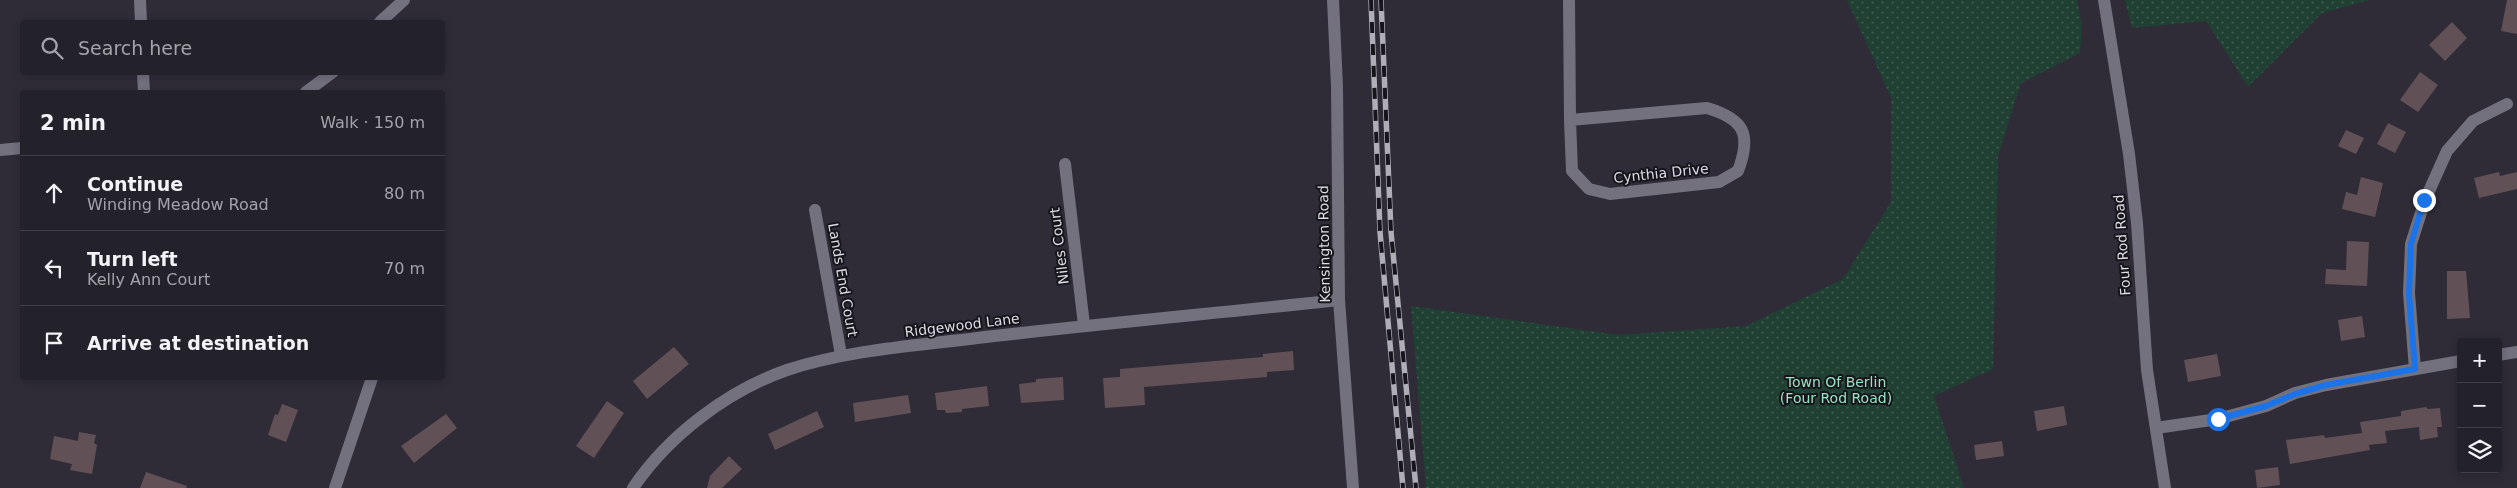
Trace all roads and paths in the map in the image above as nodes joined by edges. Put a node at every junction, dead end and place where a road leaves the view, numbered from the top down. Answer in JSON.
{"nodes":[{"id":1,"x":140,"y":0,"type":"edge"},
{"id":2,"x":404,"y":0,"type":"edge"},
{"id":3,"x":1332,"y":0,"type":"edge"},
{"id":4,"x":1569,"y":0,"type":"edge"},
{"id":5,"x":2104,"y":0,"type":"edge"},
{"id":6,"x":141,"y":20,"type":"edge"},
{"id":7,"x":382,"y":20,"type":"edge"},
{"id":8,"x":143,"y":75,"type":"edge"},
{"id":9,"x":329,"y":75,"type":"edge"},
{"id":10,"x":144,"y":90,"type":"edge"},
{"id":11,"x":309,"y":90,"type":"edge"},
{"id":12,"x":2507,"y":104,"type":"dead end"},
{"id":13,"x":1570,"y":120,"type":"junction"},
{"id":14,"x":20,"y":148,"type":"edge"},
{"id":15,"x":0,"y":150,"type":"edge"},
{"id":16,"x":1065,"y":164,"type":"dead end"},
{"id":17,"x":816,"y":210,"type":"dead end"},
{"id":18,"x":1339,"y":300,"type":"junction"},
{"id":19,"x":1084,"y":326,"type":"junction"},
{"id":20,"x":2517,"y":352,"type":"edge"},
{"id":21,"x":2502,"y":354,"type":"edge"},
{"id":22,"x":841,"y":355,"type":"junction"},
{"id":23,"x":2457,"y":362,"type":"edge"},
{"id":24,"x":2415,"y":369,"type":"junction"},
{"id":25,"x":371,"y":380,"type":"edge"},
{"id":26,"x":2156,"y":428,"type":"junction"},
{"id":27,"x":335,"y":488,"type":"edge"},
{"id":28,"x":633,"y":488,"type":"edge"},
{"id":29,"x":1352,"y":488,"type":"edge"},
{"id":30,"x":2165,"y":488,"type":"edge"}],
"edges":[{"from":1,"to":6,"type":"street"},
{"from":2,"to":7,"type":"street"},
{"from":3,"to":18,"type":"street","name":"Kensington Road"},
{"from":4,"to":13,"type":"street","name":"Cynthia Drive"},
{"from":5,"to":26,"type":"street","name":"Four Rod Road"},
{"from":8,"to":10,"type":"street"},
{"from":9,"to":11,"type":"street"},
{"from":12,"to":24,"type":"street"},
{"from":13,"to":13,"type":"street","name":"Cynthia Drive"},
{"from":14,"to":15,"type":"street"},
{"from":16,"to":19,"type":"street","name":"Niles Court"},
{"from":17,"to":22,"type":"street","name":"Lands End Court"},
{"from":18,"to":19,"type":"street","name":"Ridgewood Lane"},
{"from":18,"to":29,"type":"street","name":"Kensington Road"},
{"from":19,"to":22,"type":"street","name":"Ridgewood Lane"},
{"from":20,"to":21,"type":"street"},
{"from":22,"to":28,"type":"street","name":"Ridgewood Lane"},
{"from":23,"to":24,"type":"street"},
{"from":24,"to":26,"type":"street"},
{"from":25,"to":27,"type":"street"},
{"from":26,"to":30,"type":"street","name":"Four Rod Road"}]}
